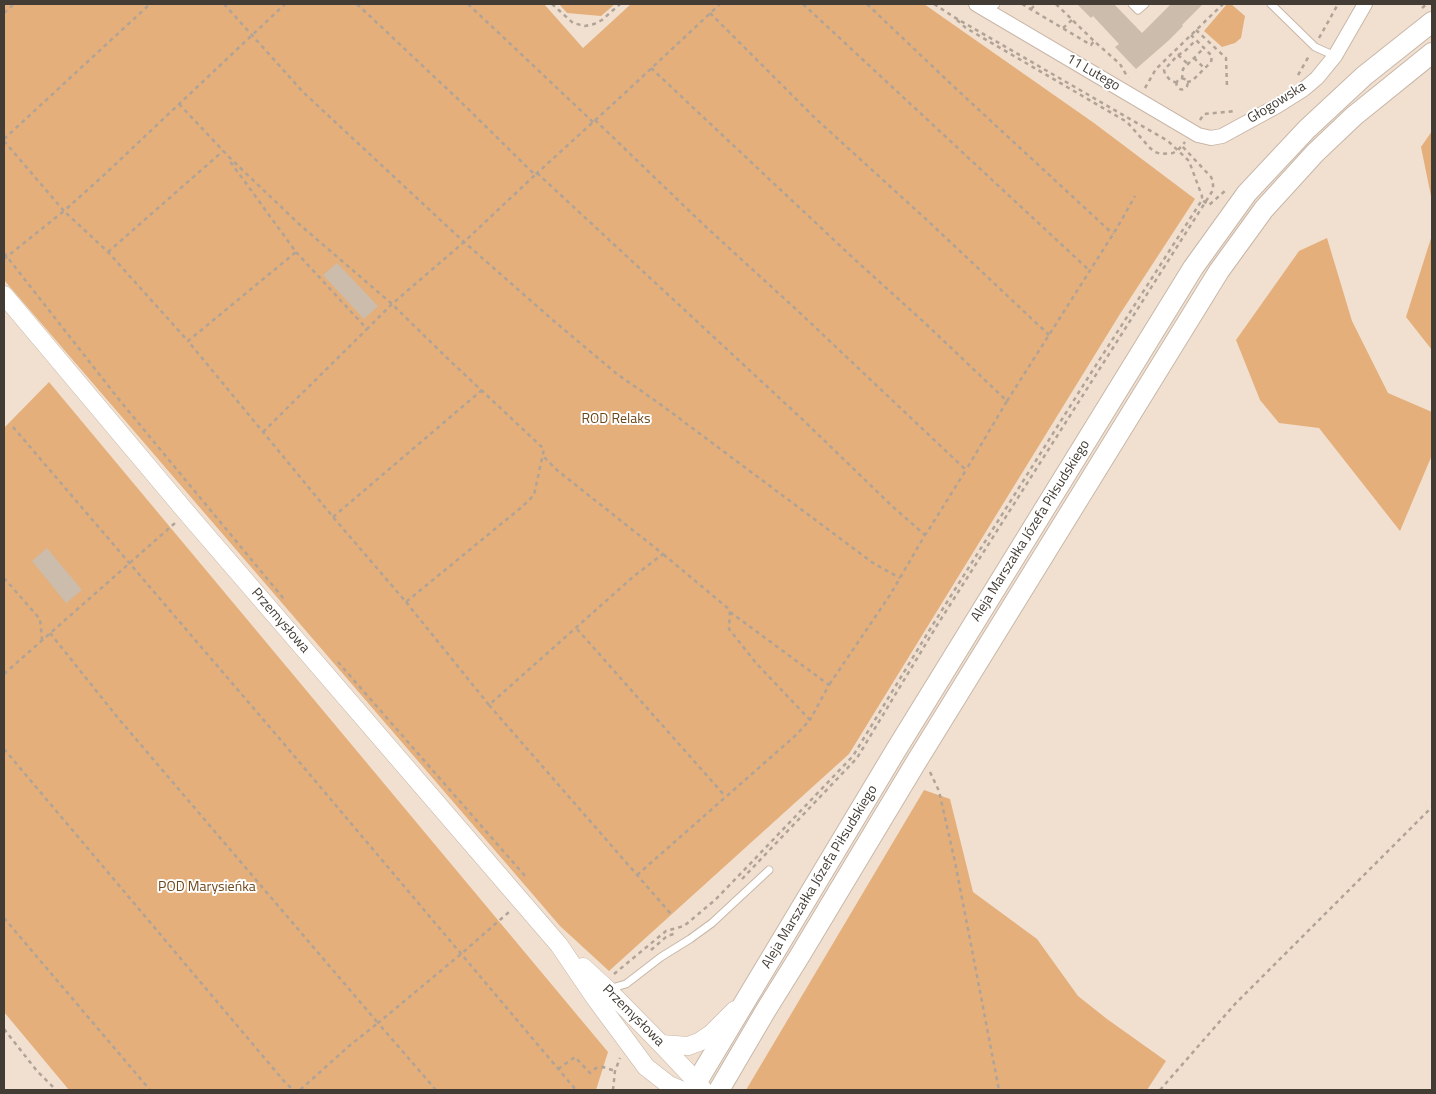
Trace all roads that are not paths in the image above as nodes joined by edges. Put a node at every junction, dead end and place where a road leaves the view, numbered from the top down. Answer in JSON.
{"nodes":[{"id":1,"x":1132,"y":4,"type":"edge"},
{"id":2,"x":1145,"y":4,"type":"edge"},
{"id":3,"x":1271,"y":4,"type":"edge"},
{"id":4,"x":1365,"y":4,"type":"edge"},
{"id":5,"x":987,"y":6,"type":"edge"},
{"id":6,"x":1432,"y":22,"type":"edge"},
{"id":7,"x":1432,"y":53,"type":"edge"},
{"id":8,"x":1335,"y":56,"type":"junction"},
{"id":9,"x":1211,"y":138,"type":"joint"},
{"id":10,"x":4,"y":295,"type":"edge"},
{"id":11,"x":769,"y":870,"type":"dead end"},
{"id":12,"x":606,"y":987,"type":"junction"},
{"id":13,"x":747,"y":998,"type":"junction"},
{"id":14,"x":661,"y":1044,"type":"junction"},
{"id":15,"x":646,"y":1067,"type":"junction"},
{"id":16,"x":693,"y":1088,"type":"edge"},
{"id":17,"x":654,"y":1090,"type":"edge"},
{"id":18,"x":719,"y":1090,"type":"edge"}],
"edges":[{"from":1,"to":2,"type":"lane"},
{"from":3,"to":8,"type":"lane"},
{"from":4,"to":8,"type":"street","name":"Głogowska"},
{"from":5,"to":9,"type":"street","name":"11 Lutego"},
{"from":6,"to":13,"type":"main road","name":"Aleja Marszałka Józefa Piłsudskiego"},
{"from":7,"to":18,"type":"main road","name":"Aleja Marszałka Józefa Piłsudskiego"},
{"from":8,"to":9,"type":"street","name":"Głogowska"},
{"from":10,"to":12,"type":"street","name":"Przemysłowa"},
{"from":11,"to":12,"type":"lane"},
{"from":12,"to":14,"type":"street","name":"Przemysłowa"},
{"from":12,"to":15,"type":"street","name":"Przemysłowa"},
{"from":13,"to":14,"type":"street"},
{"from":13,"to":16,"type":"main road","name":"Aleja Marszałka Józefa Piłsudskiego"},
{"from":14,"to":16,"type":"street","name":"Przemysłowa"},
{"from":15,"to":16,"type":"street","name":"Przemysłowa"},
{"from":15,"to":17,"type":"street"}]}
